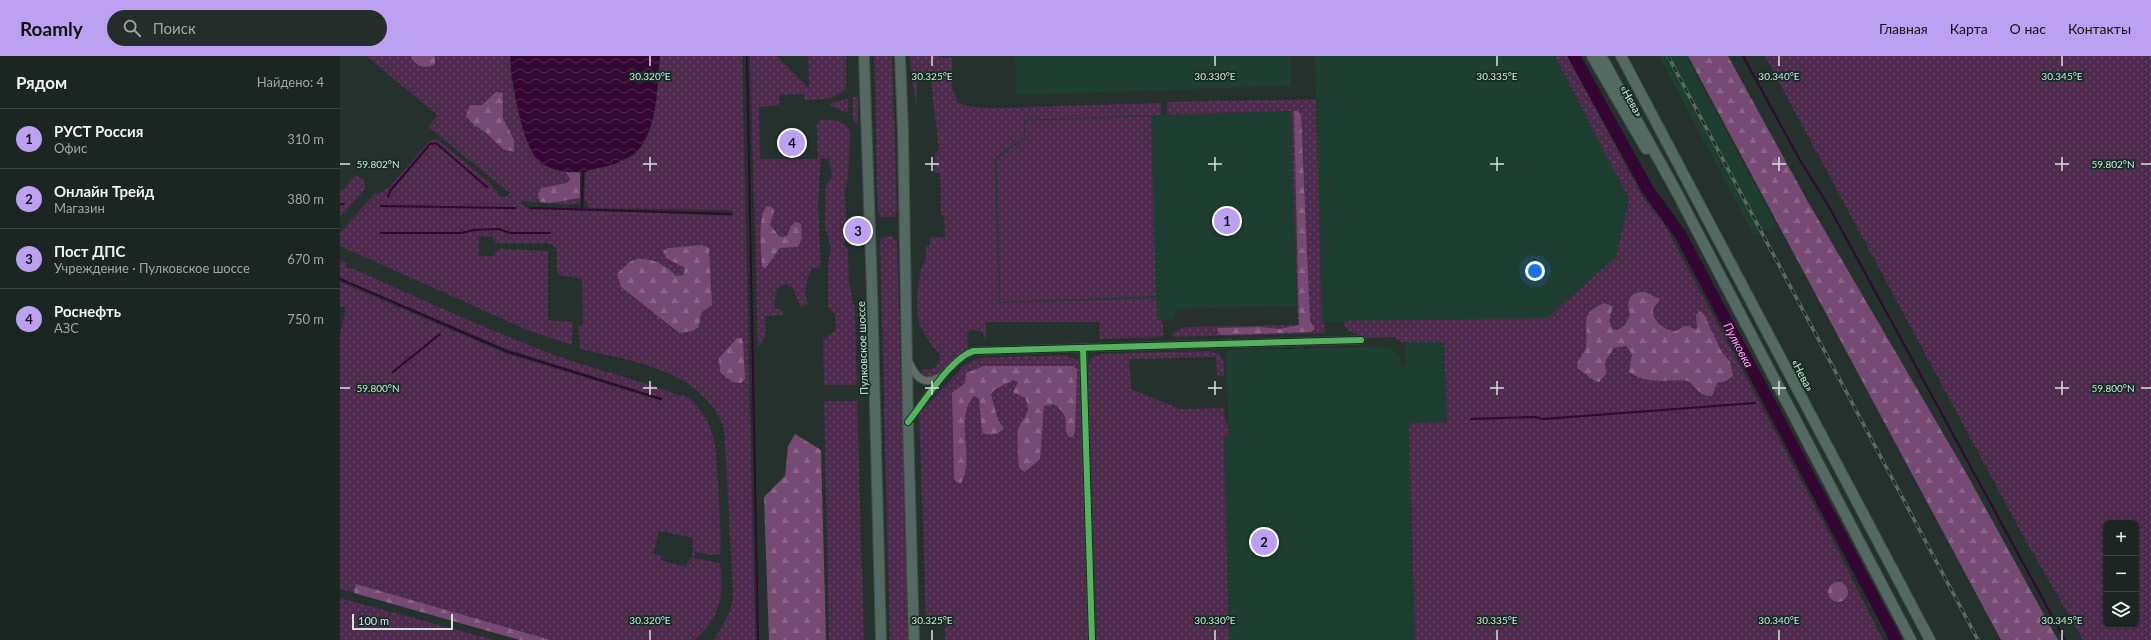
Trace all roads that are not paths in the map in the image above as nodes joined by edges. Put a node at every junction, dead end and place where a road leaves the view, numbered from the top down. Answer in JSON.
{"nodes":[{"id":1,"x":864,"y":56,"type":"edge"},
{"id":2,"x":900,"y":56,"type":"edge"},
{"id":3,"x":1592,"y":56,"type":"edge"},
{"id":4,"x":1602,"y":56,"type":"edge"},
{"id":5,"x":1614,"y":56,"type":"edge"},
{"id":6,"x":1622,"y":56,"type":"edge"},
{"id":7,"x":1655,"y":122,"type":"junction"},
{"id":8,"x":1701,"y":242,"type":"junction"},
{"id":9,"x":1362,"y":340,"type":"dead end"},
{"id":10,"x":1083,"y":348,"type":"junction"},
{"id":11,"x":908,"y":360,"type":"junction"},
{"id":12,"x":946,"y":374,"type":"junction"},
{"id":13,"x":908,"y":422,"type":"junction"},
{"id":14,"x":881,"y":640,"type":"edge"},
{"id":15,"x":914,"y":640,"type":"edge"},
{"id":16,"x":1092,"y":640,"type":"edge"},
{"id":17,"x":1911,"y":640,"type":"edge"},
{"id":18,"x":1930,"y":640,"type":"edge"}],
"edges":[{"from":1,"to":14,"type":"highway","name":"Пулковское шоссе"},
{"from":2,"to":11,"type":"highway"},
{"from":3,"to":8,"type":"highway","name":"«Нева»"},
{"from":4,"to":8,"type":"highway","name":"«Нева»"},
{"from":5,"to":7,"type":"highway","name":"«Нева»"},
{"from":6,"to":7,"type":"highway","name":"«Нева»"},
{"from":7,"to":18,"type":"highway","name":"«Нева»"},
{"from":8,"to":17,"type":"highway","name":"«Нева»"},
{"from":9,"to":10,"type":"street"},
{"from":10,"to":12,"type":"street"},
{"from":10,"to":16,"type":"street"},
{"from":11,"to":12,"type":"street"},
{"from":11,"to":13,"type":"highway"},
{"from":12,"to":13,"type":"street"},
{"from":13,"to":15,"type":"highway"}]}
